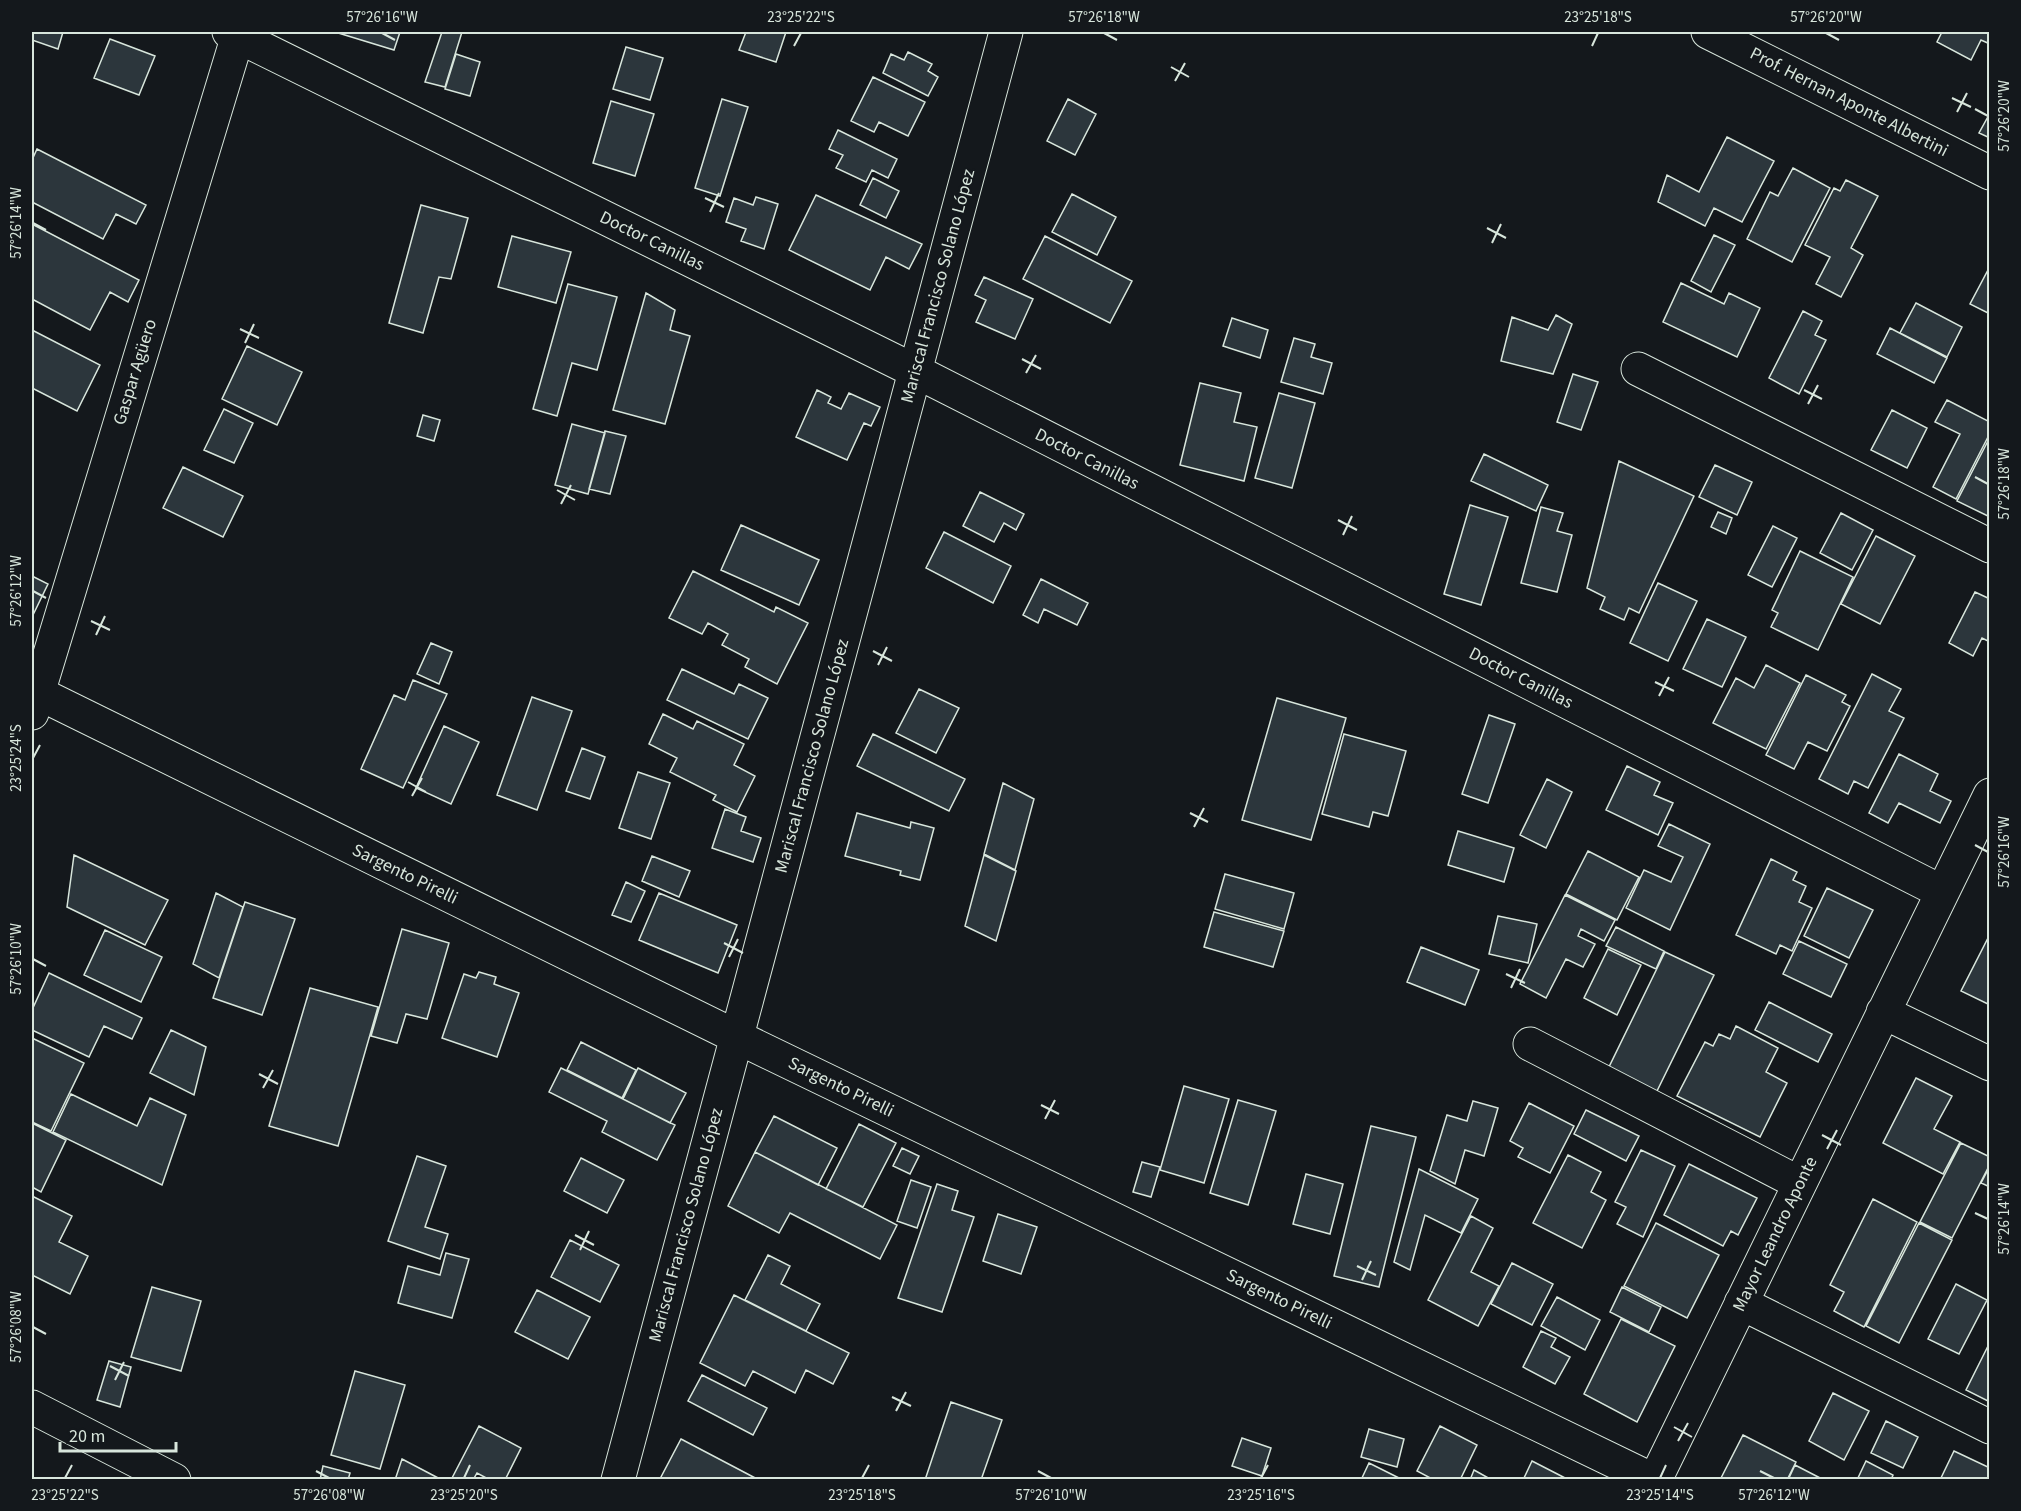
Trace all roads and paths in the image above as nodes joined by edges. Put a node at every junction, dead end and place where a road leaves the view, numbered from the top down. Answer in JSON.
{"nodes":[{"id":1,"x":1006,"y":32,"type":"edge"},
{"id":2,"x":1708,"y":32,"type":"edge"},
{"id":3,"x":235,"y":33,"type":"edge"},
{"id":4,"x":1989,"y":173,"type":"edge"},
{"id":5,"x":1638,"y":369,"type":"dead end"},
{"id":6,"x":915,"y":371,"type":"junction"},
{"id":7,"x":1989,"y":546,"type":"edge"},
{"id":8,"x":33,"y":699,"type":"edge"},
{"id":9,"x":1989,"y":795,"type":"edge"},
{"id":10,"x":1942,"y":892,"type":"junction"},
{"id":11,"x":1883,"y":1012,"type":"junction"},
{"id":12,"x":736,"y":1037,"type":"junction"},
{"id":13,"x":1530,"y":1044,"type":"dead end"},
{"id":14,"x":1989,"y":1064,"type":"edge"},
{"id":15,"x":1799,"y":1183,"type":"junction"},
{"id":16,"x":1742,"y":1302,"type":"junction"},
{"id":17,"x":32,"y":1407,"type":"edge"},
{"id":18,"x":1989,"y":1427,"type":"edge"},
{"id":19,"x":174,"y":1479,"type":"edge"},
{"id":20,"x":618,"y":1479,"type":"edge"},
{"id":21,"x":1654,"y":1479,"type":"edge"}],
"edges":[{"from":1,"to":6,"type":"street","name":"Mariscal Francisco Solano López"},
{"from":2,"to":4,"type":"street","name":"Prof. Hernan Aponte Albertini"},
{"from":3,"to":6,"type":"street","name":"Doctor Canillas"},
{"from":3,"to":8,"type":"street","name":"Gaspar Agüero"},
{"from":5,"to":7,"type":"street"},
{"from":6,"to":10,"type":"street","name":"Doctor Canillas"},
{"from":6,"to":12,"type":"street","name":"Mariscal Francisco Solano López"},
{"from":8,"to":12,"type":"street","name":"Sargento Pirelli"},
{"from":9,"to":10,"type":"street","name":"Mayor Leandro Aponte"},
{"from":10,"to":11,"type":"street","name":"Mayor Leandro Aponte"},
{"from":11,"to":14,"type":"street"},
{"from":11,"to":15,"type":"street","name":"Mayor Leandro Aponte"},
{"from":12,"to":20,"type":"street","name":"Mariscal Francisco Solano López"},
{"from":12,"to":21,"type":"street","name":"Sargento Pirelli"},
{"from":13,"to":15,"type":"street"},
{"from":15,"to":16,"type":"street","name":"Mayor Leandro Aponte"},
{"from":16,"to":18,"type":"street"},
{"from":16,"to":21,"type":"street","name":"Mayor Leandro Aponte"},
{"from":17,"to":19,"type":"street"}]}
